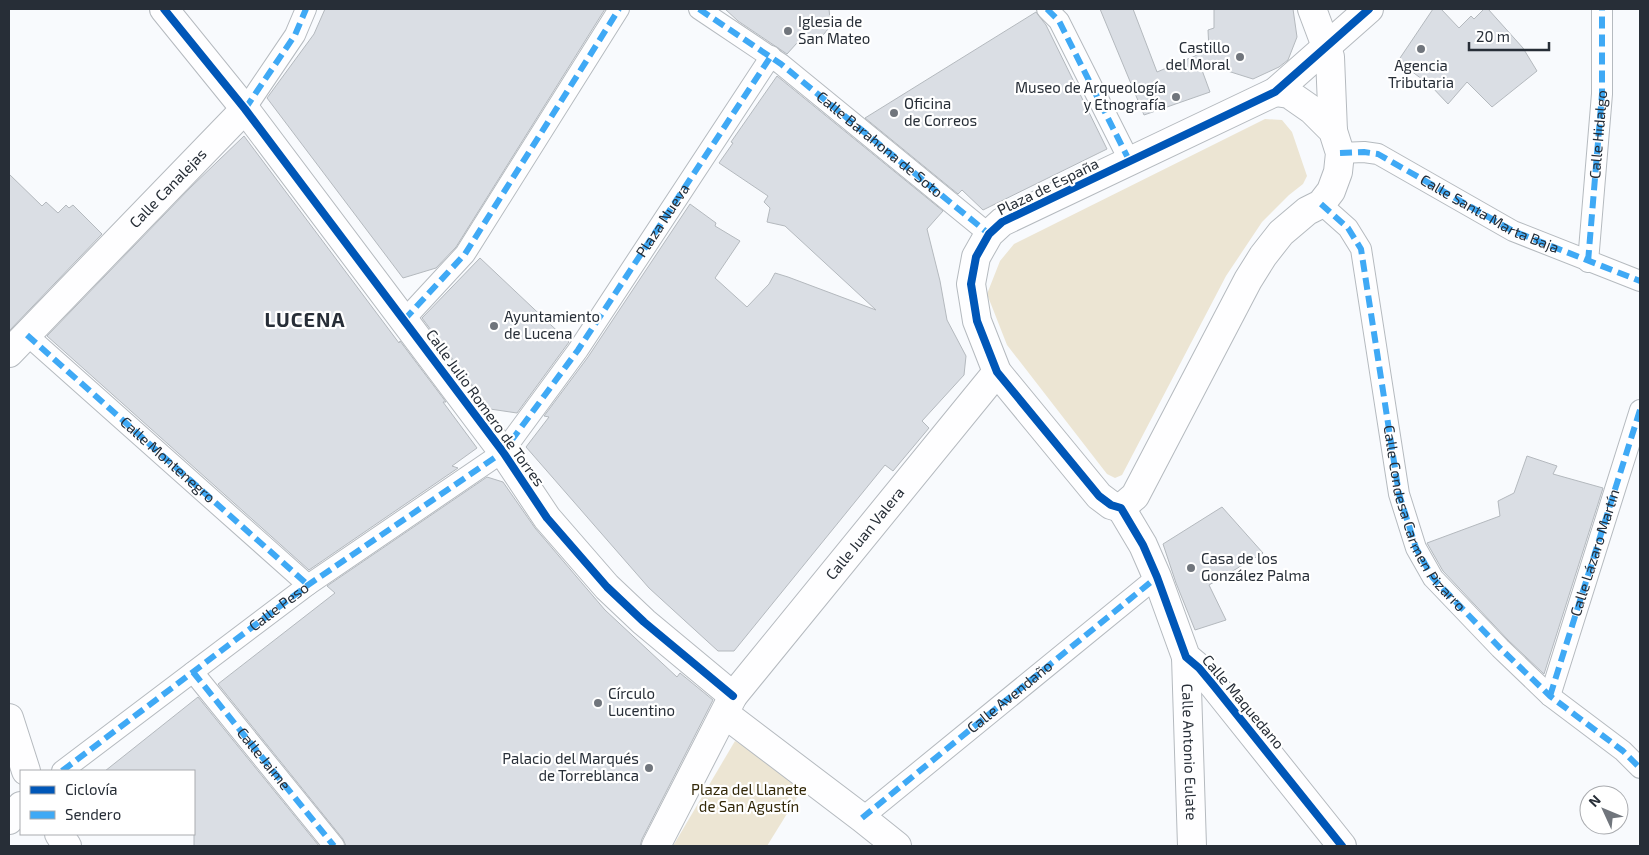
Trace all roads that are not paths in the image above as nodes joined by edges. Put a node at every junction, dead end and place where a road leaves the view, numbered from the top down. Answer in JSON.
{"nodes":[{"id":1,"x":164,"y":9,"type":"edge"},
{"id":2,"x":306,"y":9,"type":"edge"},
{"id":3,"x":619,"y":9,"type":"edge"},
{"id":4,"x":699,"y":9,"type":"edge"},
{"id":5,"x":1047,"y":9,"type":"edge"},
{"id":6,"x":1312,"y":9,"type":"edge"},
{"id":7,"x":1369,"y":9,"type":"edge"},
{"id":8,"x":1602,"y":9,"type":"edge"},
{"id":9,"x":1327,"y":45,"type":"junction"},
{"id":10,"x":771,"y":56,"type":"junction"},
{"id":11,"x":1275,"y":92,"type":"junction"},
{"id":12,"x":245,"y":108,"type":"junction"},
{"id":13,"x":1336,"y":142,"type":"junction"},
{"id":14,"x":1130,"y":162,"type":"junction"},
{"id":15,"x":1321,"y":204,"type":"junction"},
{"id":16,"x":989,"y":234,"type":"junction"},
{"id":17,"x":1588,"y":262,"type":"junction"},
{"id":18,"x":1640,"y":281,"type":"edge"},
{"id":19,"x":404,"y":320,"type":"junction"},
{"id":20,"x":18,"y":344,"type":"edge"},
{"id":21,"x":997,"y":372,"type":"junction"},
{"id":22,"x":1640,"y":410,"type":"edge"},
{"id":23,"x":503,"y":452,"type":"junction"},
{"id":24,"x":1121,"y":508,"type":"junction"},
{"id":25,"x":1157,"y":577,"type":"junction"},
{"id":26,"x":308,"y":586,"type":"junction"},
{"id":27,"x":1186,"y":657,"type":"junction"},
{"id":28,"x":193,"y":672,"type":"junction"},
{"id":29,"x":1214,"y":686,"type":"junction"},
{"id":30,"x":1550,"y":696,"type":"junction"},
{"id":31,"x":1187,"y":703,"type":"junction"},
{"id":32,"x":729,"y":705,"type":"junction"},
{"id":33,"x":9,"y":718,"type":"edge"},
{"id":34,"x":1640,"y":768,"type":"edge"},
{"id":35,"x":26,"y":770,"type":"edge"},
{"id":36,"x":63,"y":770,"type":"edge"},
{"id":37,"x":20,"y":807,"type":"edge"},
{"id":38,"x":862,"y":818,"type":"junction"},
{"id":39,"x":9,"y":820,"type":"edge"},
{"id":40,"x":60,"y":835,"type":"edge"},
{"id":41,"x":67,"y":846,"type":"edge"},
{"id":42,"x":334,"y":846,"type":"edge"},
{"id":43,"x":656,"y":846,"type":"edge"},
{"id":44,"x":897,"y":846,"type":"edge"},
{"id":45,"x":1192,"y":846,"type":"edge"},
{"id":46,"x":1342,"y":846,"type":"edge"}],
"edges":[{"from":1,"to":12,"type":"street","name":"Calle Julio Romero de Torres"},
{"from":2,"to":12,"type":"street","name":"Calle Canalejas"},
{"from":3,"to":19,"type":"street"},
{"from":4,"to":10,"type":"street"},
{"from":5,"to":14,"type":"street"},
{"from":6,"to":9,"type":"street"},
{"from":7,"to":9,"type":"street","name":"Plaza de España"},
{"from":8,"to":17,"type":"street","name":"Calle Hidalgo"},
{"from":9,"to":11,"type":"street","name":"Plaza de España"},
{"from":9,"to":13,"type":"street"},
{"from":10,"to":16,"type":"street","name":"Calle Barahona de Soto"},
{"from":10,"to":23,"type":"street","name":"Plaza Nueva"},
{"from":11,"to":13,"type":"street"},
{"from":11,"to":14,"type":"street","name":"Plaza de España"},
{"from":12,"to":19,"type":"street","name":"Calle Julio Romero de Torres"},
{"from":12,"to":20,"type":"street","name":"Calle Canalejas"},
{"from":13,"to":15,"type":"street"},
{"from":13,"to":17,"type":"street","name":"Calle Santa Marta Baja"},
{"from":14,"to":16,"type":"street","name":"Plaza de España"},
{"from":15,"to":24,"type":"street"},
{"from":15,"to":30,"type":"street","name":"Calle Condesa Carmen Pizarro"},
{"from":16,"to":21,"type":"street","name":"Plaza de España"},
{"from":17,"to":18,"type":"street","name":"Calle Santa Marta Baja"},
{"from":19,"to":23,"type":"street","name":"Calle Julio Romero de Torres"},
{"from":20,"to":26,"type":"street","name":"Calle Montenegro"},
{"from":21,"to":24,"type":"street","name":"Plaza de España"},
{"from":21,"to":32,"type":"street","name":"Calle Juan Valera"},
{"from":22,"to":30,"type":"street","name":"Calle Lázaro Martín"},
{"from":23,"to":26,"type":"street","name":"Calle Peso"},
{"from":23,"to":32,"type":"street","name":"Calle Julio Romero de Torres"},
{"from":24,"to":25,"type":"street","name":"Calle Maquedano"},
{"from":25,"to":27,"type":"street","name":"Calle Maquedano"},
{"from":25,"to":38,"type":"street","name":"Calle Avendaño"},
{"from":26,"to":28,"type":"street","name":"Calle Peso"},
{"from":27,"to":29,"type":"street","name":"Calle Maquedano"},
{"from":27,"to":31,"type":"street","name":"Calle Antonio Eulate"},
{"from":28,"to":36,"type":"street","name":"Calle Peso"},
{"from":28,"to":42,"type":"street","name":"Calle Jaime"},
{"from":29,"to":31,"type":"street","name":"Calle Maquedano"},
{"from":29,"to":46,"type":"street","name":"Calle Maquedano"},
{"from":30,"to":34,"type":"street","name":"Calle Condesa Carmen Pizarro"},
{"from":31,"to":45,"type":"street","name":"Calle Antonio Eulate"},
{"from":32,"to":38,"type":"street","name":"Calle Julio Romero de Torres"},
{"from":32,"to":43,"type":"street"},
{"from":33,"to":35,"type":"street"},
{"from":37,"to":39,"type":"street"},
{"from":38,"to":44,"type":"street","name":"Calle Julio Romero de Torres"},
{"from":40,"to":41,"type":"street"}]}
